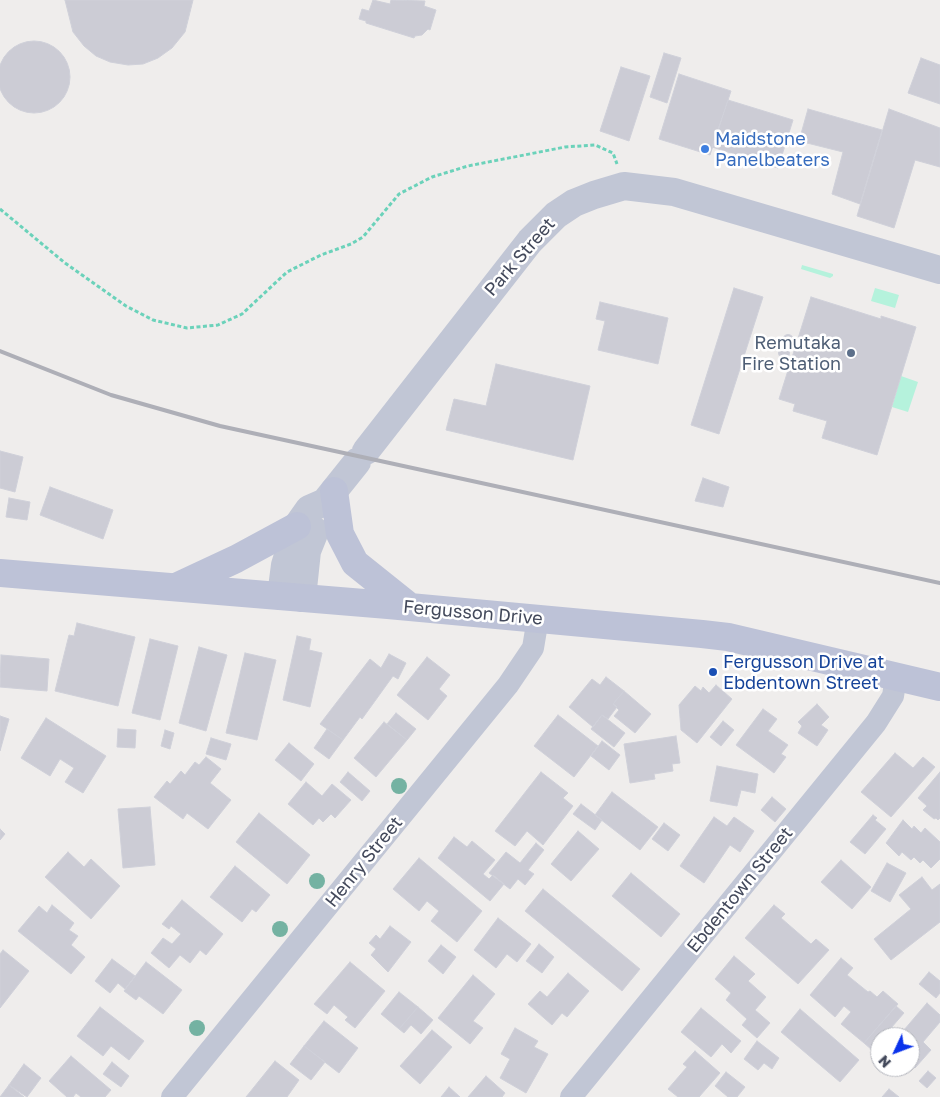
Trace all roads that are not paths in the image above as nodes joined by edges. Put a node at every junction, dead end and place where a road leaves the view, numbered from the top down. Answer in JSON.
{"nodes":[{"id":1,"x":940,"y":270,"type":"edge"},
{"id":2,"x":329,"y":497,"type":"junction"},
{"id":3,"x":297,"y":526,"type":"junction"},
{"id":4,"x":0,"y":573,"type":"edge"},
{"id":5,"x":175,"y":588,"type":"junction"},
{"id":6,"x":292,"y":597,"type":"junction"},
{"id":7,"x":410,"y":607,"type":"junction"},
{"id":8,"x":538,"y":618,"type":"junction"},
{"id":9,"x":896,"y":677,"type":"junction"},
{"id":10,"x":940,"y":687,"type":"edge"},
{"id":11,"x":172,"y":1097,"type":"edge"},
{"id":12,"x":571,"y":1097,"type":"edge"}],
"edges":[{"from":1,"to":2,"type":"street","name":"Park Street"},
{"from":2,"to":3,"type":"street","name":"Park Street"},
{"from":2,"to":6,"type":"street","name":"Park Street"},
{"from":2,"to":7,"type":"main road"},
{"from":3,"to":5,"type":"main road"},
{"from":3,"to":6,"type":"street","name":"Park Street"},
{"from":4,"to":5,"type":"main road","name":"Fergusson Drive"},
{"from":5,"to":6,"type":"main road","name":"Fergusson Drive"},
{"from":6,"to":7,"type":"main road","name":"Fergusson Drive"},
{"from":7,"to":8,"type":"main road","name":"Fergusson Drive"},
{"from":8,"to":9,"type":"main road","name":"Fergusson Drive"},
{"from":8,"to":11,"type":"street","name":"Henry Street"},
{"from":9,"to":10,"type":"main road","name":"Fergusson Drive"},
{"from":9,"to":12,"type":"street","name":"Ebdentown Street"}]}
